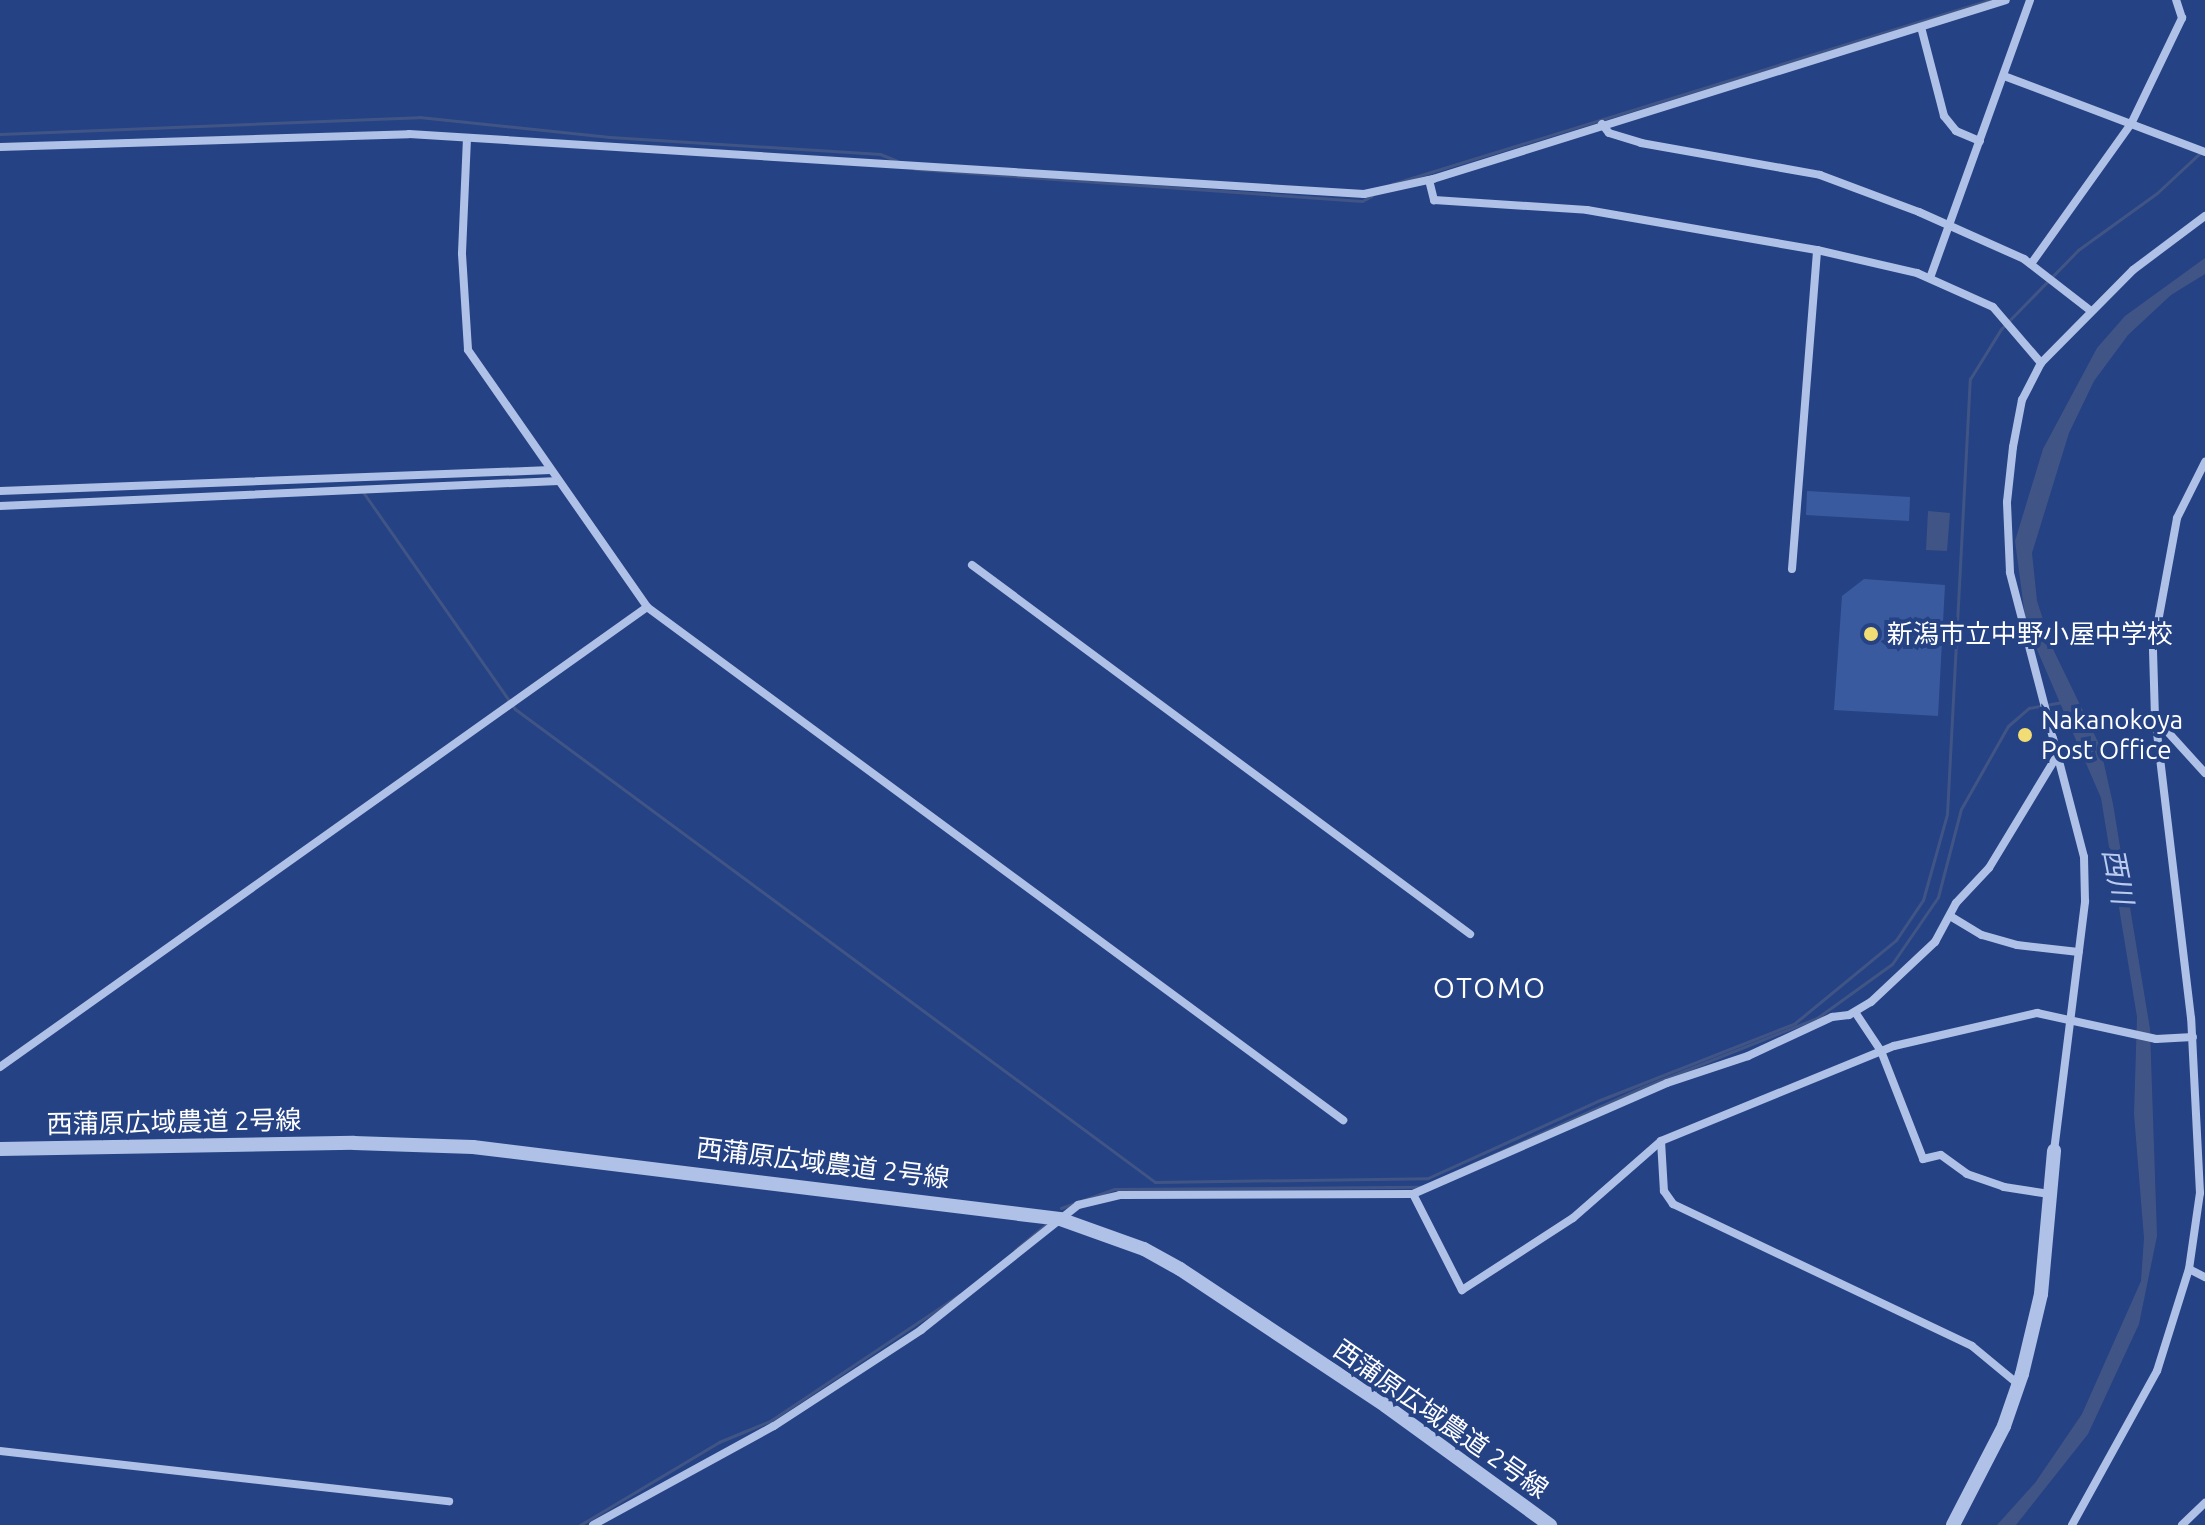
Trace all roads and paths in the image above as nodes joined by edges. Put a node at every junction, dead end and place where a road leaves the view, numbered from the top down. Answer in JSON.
{"nodes":[{"id":1,"x":2006,"y":0,"type":"edge"},
{"id":2,"x":2030,"y":0,"type":"edge"},
{"id":3,"x":2176,"y":0,"type":"edge"},
{"id":4,"x":1921,"y":27,"type":"junction"},
{"id":5,"x":2004,"y":76,"type":"junction"},
{"id":6,"x":1602,"y":124,"type":"junction"},
{"id":7,"x":2131,"y":124,"type":"junction"},
{"id":8,"x":467,"y":138,"type":"junction"},
{"id":9,"x":1980,"y":141,"type":"junction"},
{"id":10,"x":0,"y":147,"type":"edge"},
{"id":11,"x":2205,"y":152,"type":"edge"},
{"id":12,"x":1429,"y":180,"type":"junction"},
{"id":13,"x":2205,"y":216,"type":"edge"},
{"id":14,"x":1950,"y":224,"type":"junction"},
{"id":15,"x":1817,"y":250,"type":"junction"},
{"id":16,"x":2031,"y":264,"type":"junction"},
{"id":17,"x":1930,"y":278,"type":"junction"},
{"id":18,"x":2091,"y":311,"type":"junction"},
{"id":19,"x":2041,"y":363,"type":"junction"},
{"id":20,"x":2205,"y":462,"type":"edge"},
{"id":21,"x":551,"y":470,"type":"junction"},
{"id":22,"x":558,"y":481,"type":"junction"},
{"id":23,"x":0,"y":491,"type":"edge"},
{"id":24,"x":0,"y":506,"type":"edge"},
{"id":25,"x":972,"y":565,"type":"dead end"},
{"id":26,"x":1792,"y":569,"type":"dead end"},
{"id":27,"x":647,"y":607,"type":"junction"},
{"id":28,"x":2155,"y":718,"type":"junction"},
{"id":29,"x":2055,"y":759,"type":"junction"},
{"id":30,"x":2205,"y":773,"type":"edge"},
{"id":31,"x":1950,"y":916,"type":"junction"},
{"id":32,"x":1470,"y":934,"type":"dead end"},
{"id":33,"x":2079,"y":952,"type":"junction"},
{"id":34,"x":1855,"y":1012,"type":"junction"},
{"id":35,"x":2071,"y":1019,"type":"junction"},
{"id":36,"x":2193,"y":1037,"type":"junction"},
{"id":37,"x":1881,"y":1051,"type":"junction"},
{"id":38,"x":0,"y":1067,"type":"edge"},
{"id":39,"x":1343,"y":1120,"type":"dead end"},
{"id":40,"x":1661,"y":1141,"type":"junction"},
{"id":41,"x":0,"y":1149,"type":"edge"},
{"id":42,"x":2054,"y":1151,"type":"joint"},
{"id":43,"x":1413,"y":1194,"type":"junction"},
{"id":44,"x":2049,"y":1194,"type":"junction"},
{"id":45,"x":1060,"y":1219,"type":"junction"},
{"id":46,"x":2189,"y":1269,"type":"junction"},
{"id":47,"x":2205,"y":1277,"type":"edge"},
{"id":48,"x":2018,"y":1384,"type":"junction"},
{"id":49,"x":0,"y":1451,"type":"edge"},
{"id":50,"x":449,"y":1501,"type":"dead end"},
{"id":51,"x":2205,"y":1503,"type":"edge"},
{"id":52,"x":593,"y":1525,"type":"edge"},
{"id":53,"x":1550,"y":1525,"type":"edge"},
{"id":54,"x":1953,"y":1525,"type":"edge"},
{"id":55,"x":2072,"y":1525,"type":"edge"},
{"id":56,"x":2182,"y":1525,"type":"edge"}],
"edges":[{"from":1,"to":4,"type":"street"},
{"from":2,"to":5,"type":"street"},
{"from":3,"to":7,"type":"street"},
{"from":4,"to":6,"type":"street"},
{"from":4,"to":9,"type":"street"},
{"from":5,"to":7,"type":"street"},
{"from":5,"to":9,"type":"street"},
{"from":6,"to":12,"type":"street"},
{"from":6,"to":14,"type":"street"},
{"from":7,"to":11,"type":"street"},
{"from":7,"to":16,"type":"street"},
{"from":8,"to":10,"type":"street"},
{"from":8,"to":12,"type":"street"},
{"from":8,"to":21,"type":"street"},
{"from":9,"to":14,"type":"street"},
{"from":12,"to":15,"type":"street"},
{"from":13,"to":18,"type":"street"},
{"from":14,"to":16,"type":"street"},
{"from":14,"to":17,"type":"street"},
{"from":15,"to":17,"type":"street"},
{"from":15,"to":26,"type":"street"},
{"from":16,"to":18,"type":"street"},
{"from":17,"to":19,"type":"street"},
{"from":18,"to":19,"type":"street"},
{"from":19,"to":29,"type":"street"},
{"from":20,"to":28,"type":"street"},
{"from":21,"to":22,"type":"street"},
{"from":21,"to":23,"type":"street"},
{"from":22,"to":24,"type":"street"},
{"from":22,"to":27,"type":"street"},
{"from":25,"to":32,"type":"street"},
{"from":27,"to":38,"type":"street"},
{"from":27,"to":39,"type":"street"},
{"from":28,"to":30,"type":"street"},
{"from":28,"to":36,"type":"street"},
{"from":29,"to":31,"type":"street"},
{"from":29,"to":33,"type":"street"},
{"from":31,"to":33,"type":"street"},
{"from":31,"to":34,"type":"street"},
{"from":33,"to":35,"type":"street"},
{"from":34,"to":37,"type":"street"},
{"from":34,"to":43,"type":"street"},
{"from":35,"to":36,"type":"street"},
{"from":35,"to":37,"type":"street"},
{"from":35,"to":42,"type":"street"},
{"from":36,"to":46,"type":"street"},
{"from":37,"to":40,"type":"street"},
{"from":37,"to":44,"type":"street"},
{"from":40,"to":43,"type":"street"},
{"from":40,"to":48,"type":"street"},
{"from":41,"to":45,"type":"street","name":"西蒲原広域農道 2号線"},
{"from":42,"to":44,"type":"street"},
{"from":43,"to":45,"type":"street"},
{"from":44,"to":48,"type":"street"},
{"from":45,"to":52,"type":"street"},
{"from":45,"to":53,"type":"street","name":"西蒲原広域農道 2号線"},
{"from":46,"to":47,"type":"street"},
{"from":46,"to":55,"type":"street"},
{"from":48,"to":54,"type":"street"},
{"from":49,"to":50,"type":"street"},
{"from":51,"to":56,"type":"street"}]}
